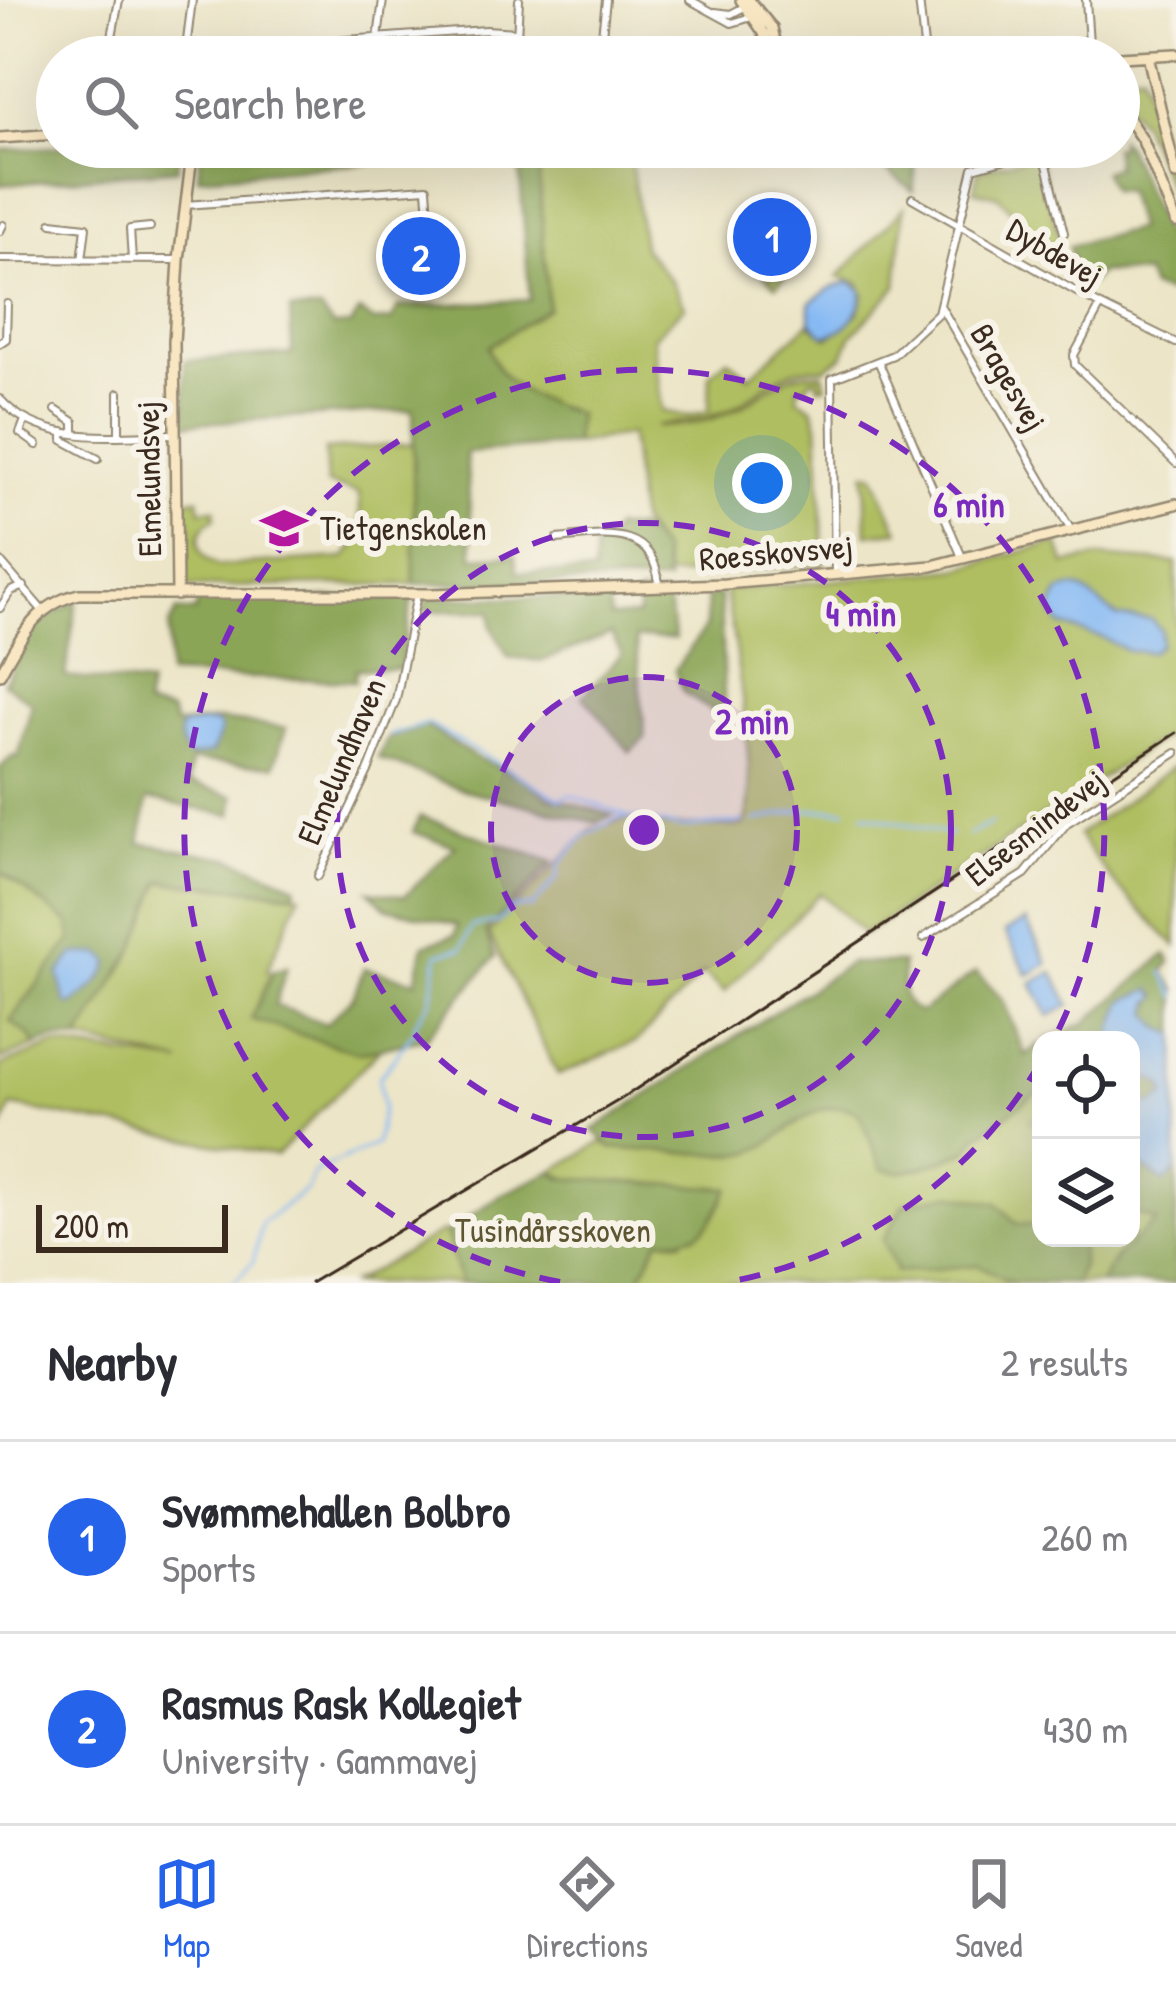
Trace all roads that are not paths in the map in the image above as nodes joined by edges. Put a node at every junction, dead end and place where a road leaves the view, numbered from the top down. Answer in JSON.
{"nodes":[{"id":1,"x":118,"y":0,"type":"edge"},
{"id":2,"x":192,"y":0,"type":"edge"},
{"id":3,"x":383,"y":0,"type":"edge"},
{"id":4,"x":519,"y":0,"type":"edge"},
{"id":5,"x":606,"y":0,"type":"edge"},
{"id":6,"x":690,"y":0,"type":"edge"},
{"id":7,"x":919,"y":0,"type":"edge"},
{"id":8,"x":1086,"y":0,"type":"edge"},
{"id":9,"x":749,"y":7,"type":"edge"},
{"id":10,"x":712,"y":11,"type":"junction"},
{"id":11,"x":516,"y":32,"type":"junction"},
{"id":12,"x":112,"y":36,"type":"edge"},
{"id":13,"x":187,"y":36,"type":"edge"},
{"id":14,"x":378,"y":36,"type":"edge"},
{"id":15,"x":405,"y":36,"type":"edge"},
{"id":16,"x":516,"y":36,"type":"edge"},
{"id":17,"x":602,"y":36,"type":"edge"},
{"id":18,"x":765,"y":36,"type":"edge"},
{"id":19,"x":774,"y":36,"type":"edge"},
{"id":20,"x":924,"y":36,"type":"edge"},
{"id":21,"x":1088,"y":36,"type":"edge"},
{"id":22,"x":1176,"y":54,"type":"edge"},
{"id":23,"x":1140,"y":56,"type":"edge"},
{"id":24,"x":1148,"y":56,"type":"junction"},
{"id":25,"x":36,"y":135,"type":"edge"},
{"id":26,"x":1140,"y":137,"type":"edge"},
{"id":27,"x":0,"y":138,"type":"edge"},
{"id":28,"x":1140,"y":144,"type":"edge"},
{"id":29,"x":1148,"y":155,"type":"junction"},
{"id":30,"x":190,"y":168,"type":"edge"},
{"id":31,"x":975,"y":168,"type":"edge"},
{"id":32,"x":1048,"y":168,"type":"edge"},
{"id":33,"x":1176,"y":175,"type":"edge"},
{"id":34,"x":912,"y":199,"type":"dead end"},
{"id":35,"x":185,"y":205,"type":"junction"},
{"id":36,"x":1176,"y":222,"type":"edge"},
{"id":37,"x":52,"y":223,"type":"dead end"},
{"id":38,"x":959,"y":224,"type":"junction"},
{"id":39,"x":150,"y":227,"type":"dead end"},
{"id":40,"x":1064,"y":233,"type":"dead end"},
{"id":41,"x":0,"y":259,"type":"edge"},
{"id":42,"x":82,"y":260,"type":"junction"},
{"id":43,"x":132,"y":260,"type":"junction"},
{"id":44,"x":179,"y":260,"type":"junction"},
{"id":45,"x":434,"y":289,"type":"dead end"},
{"id":46,"x":7,"y":304,"type":"dead end"},
{"id":47,"x":1101,"y":306,"type":"junction"},
{"id":48,"x":941,"y":307,"type":"junction"},
{"id":49,"x":0,"y":343,"type":"edge"},
{"id":50,"x":1176,"y":343,"type":"edge"},
{"id":51,"x":879,"y":363,"type":"junction"},
{"id":52,"x":119,"y":393,"type":"dead end"},
{"id":53,"x":0,"y":399,"type":"edge"},
{"id":54,"x":56,"y":410,"type":"dead end"},
{"id":55,"x":25,"y":420,"type":"junction"},
{"id":56,"x":63,"y":432,"type":"junction"},
{"id":57,"x":74,"y":434,"type":"junction"},
{"id":58,"x":119,"y":434,"type":"junction"},
{"id":59,"x":153,"y":434,"type":"junction"},
{"id":60,"x":175,"y":434,"type":"junction"},
{"id":61,"x":37,"y":445,"type":"dead end"},
{"id":62,"x":98,"y":459,"type":"dead end"},
{"id":63,"x":1176,"y":464,"type":"edge"},
{"id":64,"x":154,"y":491,"type":"dead end"},
{"id":65,"x":1176,"y":504,"type":"edge"},
{"id":66,"x":1072,"y":532,"type":"junction"},
{"id":67,"x":557,"y":538,"type":"dead end"},
{"id":68,"x":0,"y":561,"type":"edge"},
{"id":69,"x":964,"y":561,"type":"junction"},
{"id":70,"x":836,"y":574,"type":"junction"},
{"id":71,"x":23,"y":586,"type":"junction"},
{"id":72,"x":659,"y":589,"type":"junction"},
{"id":73,"x":417,"y":594,"type":"junction"},
{"id":74,"x":177,"y":595,"type":"junction"},
{"id":75,"x":0,"y":608,"type":"edge"},
{"id":76,"x":42,"y":610,"type":"junction"},
{"id":77,"x":0,"y":674,"type":"edge"},
{"id":78,"x":1176,"y":753,"type":"edge"},
{"id":79,"x":318,"y":876,"type":"dead end"},
{"id":80,"x":923,"y":938,"type":"dead end"}],
"edges":[{"from":1,"to":12,"type":"street"},
{"from":2,"to":13,"type":"street"},
{"from":3,"to":14,"type":"street"},
{"from":4,"to":11,"type":"street"},
{"from":5,"to":17,"type":"street"},
{"from":6,"to":10,"type":"street"},
{"from":7,"to":20,"type":"street"},
{"from":8,"to":21,"type":"street"},
{"from":9,"to":10,"type":"street"},
{"from":9,"to":10,"type":"street"},
{"from":9,"to":18,"type":"street"},
{"from":9,"to":19,"type":"street"},
{"from":11,"to":15,"type":"street"},
{"from":11,"to":16,"type":"street"},
{"from":22,"to":24,"type":"street"},
{"from":23,"to":24,"type":"street"},
{"from":24,"to":33,"type":"street"},
{"from":25,"to":27,"type":"street"},
{"from":26,"to":29,"type":"street"},
{"from":28,"to":29,"type":"street"},
{"from":29,"to":36,"type":"street"},
{"from":30,"to":35,"type":"street","name":"Elmelundsvej"},
{"from":31,"to":38,"type":"street"},
{"from":32,"to":40,"type":"street"},
{"from":34,"to":38,"type":"street","name":"Dybdevej"},
{"from":35,"to":44,"type":"street","name":"Elmelundsvej"},
{"from":35,"to":45,"type":"street"},
{"from":37,"to":42,"type":"street"},
{"from":38,"to":47,"type":"street","name":"Dybdevej"},
{"from":38,"to":48,"type":"street"},
{"from":39,"to":43,"type":"street"},
{"from":41,"to":42,"type":"street"},
{"from":42,"to":43,"type":"street"},
{"from":43,"to":44,"type":"street"},
{"from":44,"to":60,"type":"street","name":"Elmelundsvej"},
{"from":46,"to":49,"type":"street"},
{"from":47,"to":50,"type":"street","name":"Dybdevej"},
{"from":47,"to":63,"type":"street"},
{"from":48,"to":51,"type":"street"},
{"from":48,"to":66,"type":"street","name":"Bragesvej"},
{"from":51,"to":69,"type":"street"},
{"from":51,"to":70,"type":"street"},
{"from":52,"to":58,"type":"street"},
{"from":53,"to":55,"type":"street"},
{"from":54,"to":57,"type":"street"},
{"from":55,"to":56,"type":"street"},
{"from":55,"to":61,"type":"street"},
{"from":56,"to":57,"type":"street"},
{"from":56,"to":62,"type":"street"},
{"from":57,"to":58,"type":"street"},
{"from":58,"to":59,"type":"street"},
{"from":59,"to":60,"type":"street"},
{"from":59,"to":64,"type":"street"},
{"from":60,"to":74,"type":"street","name":"Elmelundsvej"},
{"from":65,"to":66,"type":"street","name":"Roesskovsvej"},
{"from":66,"to":69,"type":"street","name":"Roesskovsvej"},
{"from":67,"to":72,"type":"street","name":"Roesskovsvej"},
{"from":68,"to":71,"type":"street"},
{"from":69,"to":70,"type":"street","name":"Roesskovsvej"},
{"from":70,"to":72,"type":"street","name":"Roesskovsvej"},
{"from":71,"to":75,"type":"street"},
{"from":71,"to":76,"type":"street"},
{"from":72,"to":73,"type":"street","name":"Roesskovsvej"},
{"from":73,"to":74,"type":"street","name":"Roesskovsvej"},
{"from":73,"to":79,"type":"street","name":"Elmelundhaven"},
{"from":74,"to":76,"type":"street","name":"Elmelundsvej"},
{"from":76,"to":77,"type":"street"},
{"from":78,"to":80,"type":"street","name":"Elsesmindevej"}]}
